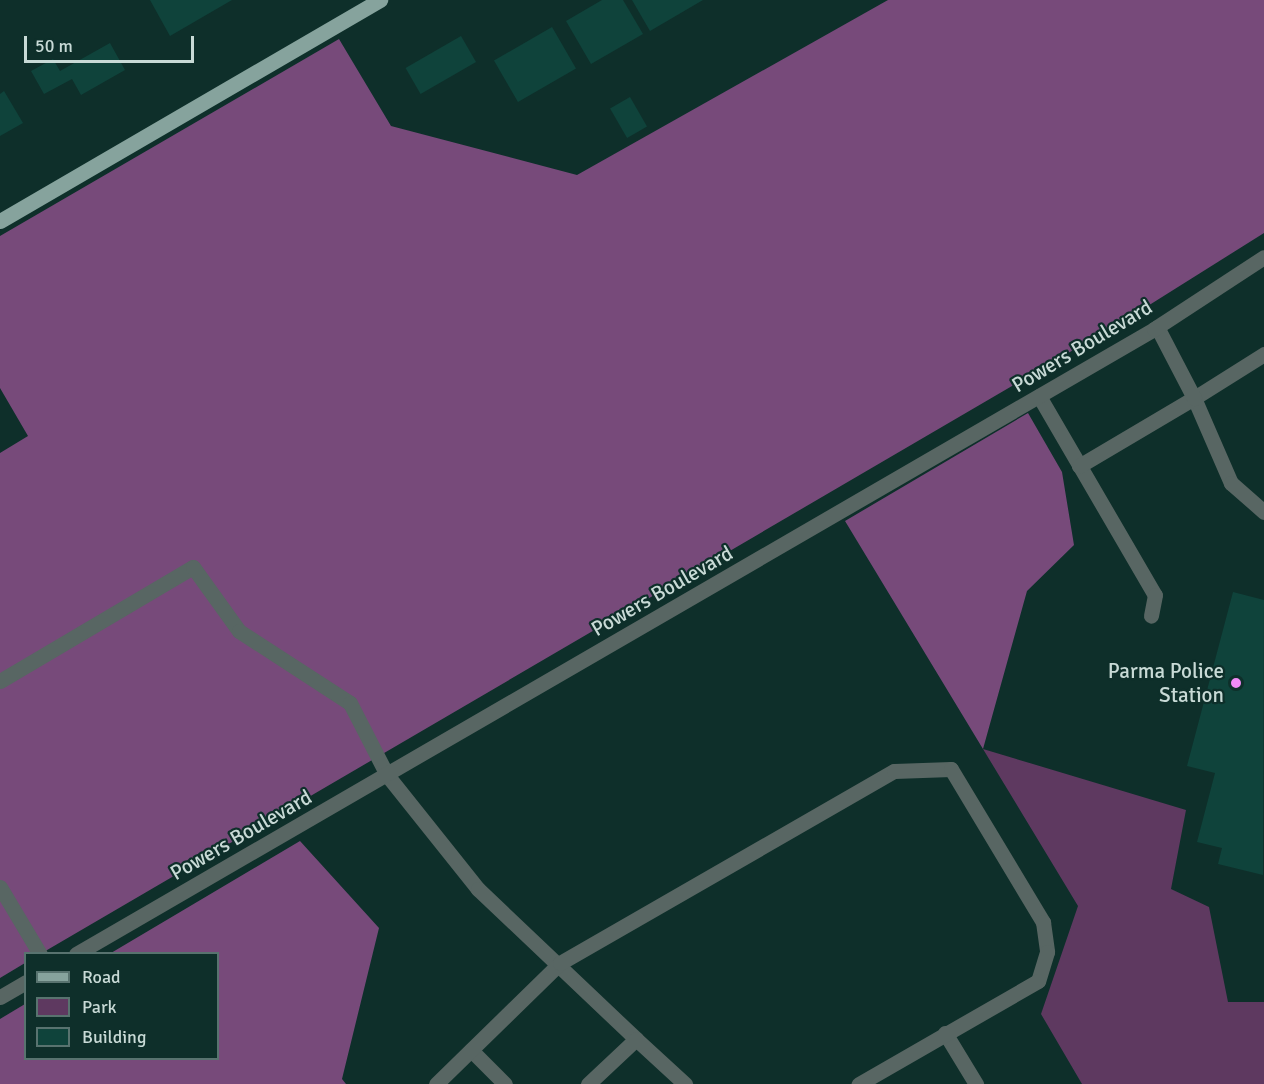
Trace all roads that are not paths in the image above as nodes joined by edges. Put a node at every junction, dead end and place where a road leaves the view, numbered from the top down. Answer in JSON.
{"nodes":[{"id":1,"x":380,"y":0,"type":"edge"},
{"id":2,"x":0,"y":221,"type":"edge"},
{"id":3,"x":1264,"y":257,"type":"edge"},
{"id":4,"x":1157,"y":327,"type":"junction"},
{"id":5,"x":1264,"y":354,"type":"edge"},
{"id":6,"x":1039,"y":396,"type":"junction"},
{"id":7,"x":1194,"y":398,"type":"junction"},
{"id":8,"x":1080,"y":466,"type":"junction"},
{"id":9,"x":1264,"y":512,"type":"edge"},
{"id":10,"x":1151,"y":616,"type":"dead end"},
{"id":11,"x":0,"y":681,"type":"edge"},
{"id":12,"x":387,"y":775,"type":"junction"},
{"id":13,"x":0,"y":887,"type":"edge"},
{"id":14,"x":39,"y":952,"type":"edge"},
{"id":15,"x":79,"y":952,"type":"edge"},
{"id":16,"x":560,"y":963,"type":"junction"},
{"id":17,"x":24,"y":983,"type":"edge"},
{"id":18,"x":0,"y":997,"type":"edge"},
{"id":19,"x":945,"y":1034,"type":"junction"},
{"id":20,"x":636,"y":1039,"type":"junction"},
{"id":21,"x":471,"y":1050,"type":"junction"},
{"id":22,"x":436,"y":1084,"type":"edge"},
{"id":23,"x":505,"y":1084,"type":"edge"},
{"id":24,"x":588,"y":1084,"type":"edge"},
{"id":25,"x":685,"y":1084,"type":"edge"},
{"id":26,"x":859,"y":1084,"type":"edge"},
{"id":27,"x":976,"y":1084,"type":"edge"}],
"edges":[{"from":1,"to":2,"type":"main road"},
{"from":3,"to":4,"type":"street","name":"Powers Boulevard"},
{"from":4,"to":6,"type":"street","name":"Powers Boulevard"},
{"from":4,"to":7,"type":"street"},
{"from":5,"to":7,"type":"street"},
{"from":6,"to":8,"type":"street"},
{"from":6,"to":12,"type":"street","name":"Powers Boulevard"},
{"from":7,"to":8,"type":"street"},
{"from":7,"to":9,"type":"street"},
{"from":8,"to":10,"type":"street"},
{"from":11,"to":12,"type":"street"},
{"from":12,"to":15,"type":"street","name":"Powers Boulevard"},
{"from":12,"to":16,"type":"street"},
{"from":13,"to":14,"type":"street"},
{"from":16,"to":19,"type":"street"},
{"from":16,"to":20,"type":"street"},
{"from":16,"to":21,"type":"street"},
{"from":17,"to":18,"type":"street"},
{"from":19,"to":26,"type":"street"},
{"from":19,"to":27,"type":"street"},
{"from":20,"to":24,"type":"street"},
{"from":20,"to":25,"type":"street"},
{"from":21,"to":22,"type":"street"},
{"from":21,"to":23,"type":"street"}]}
